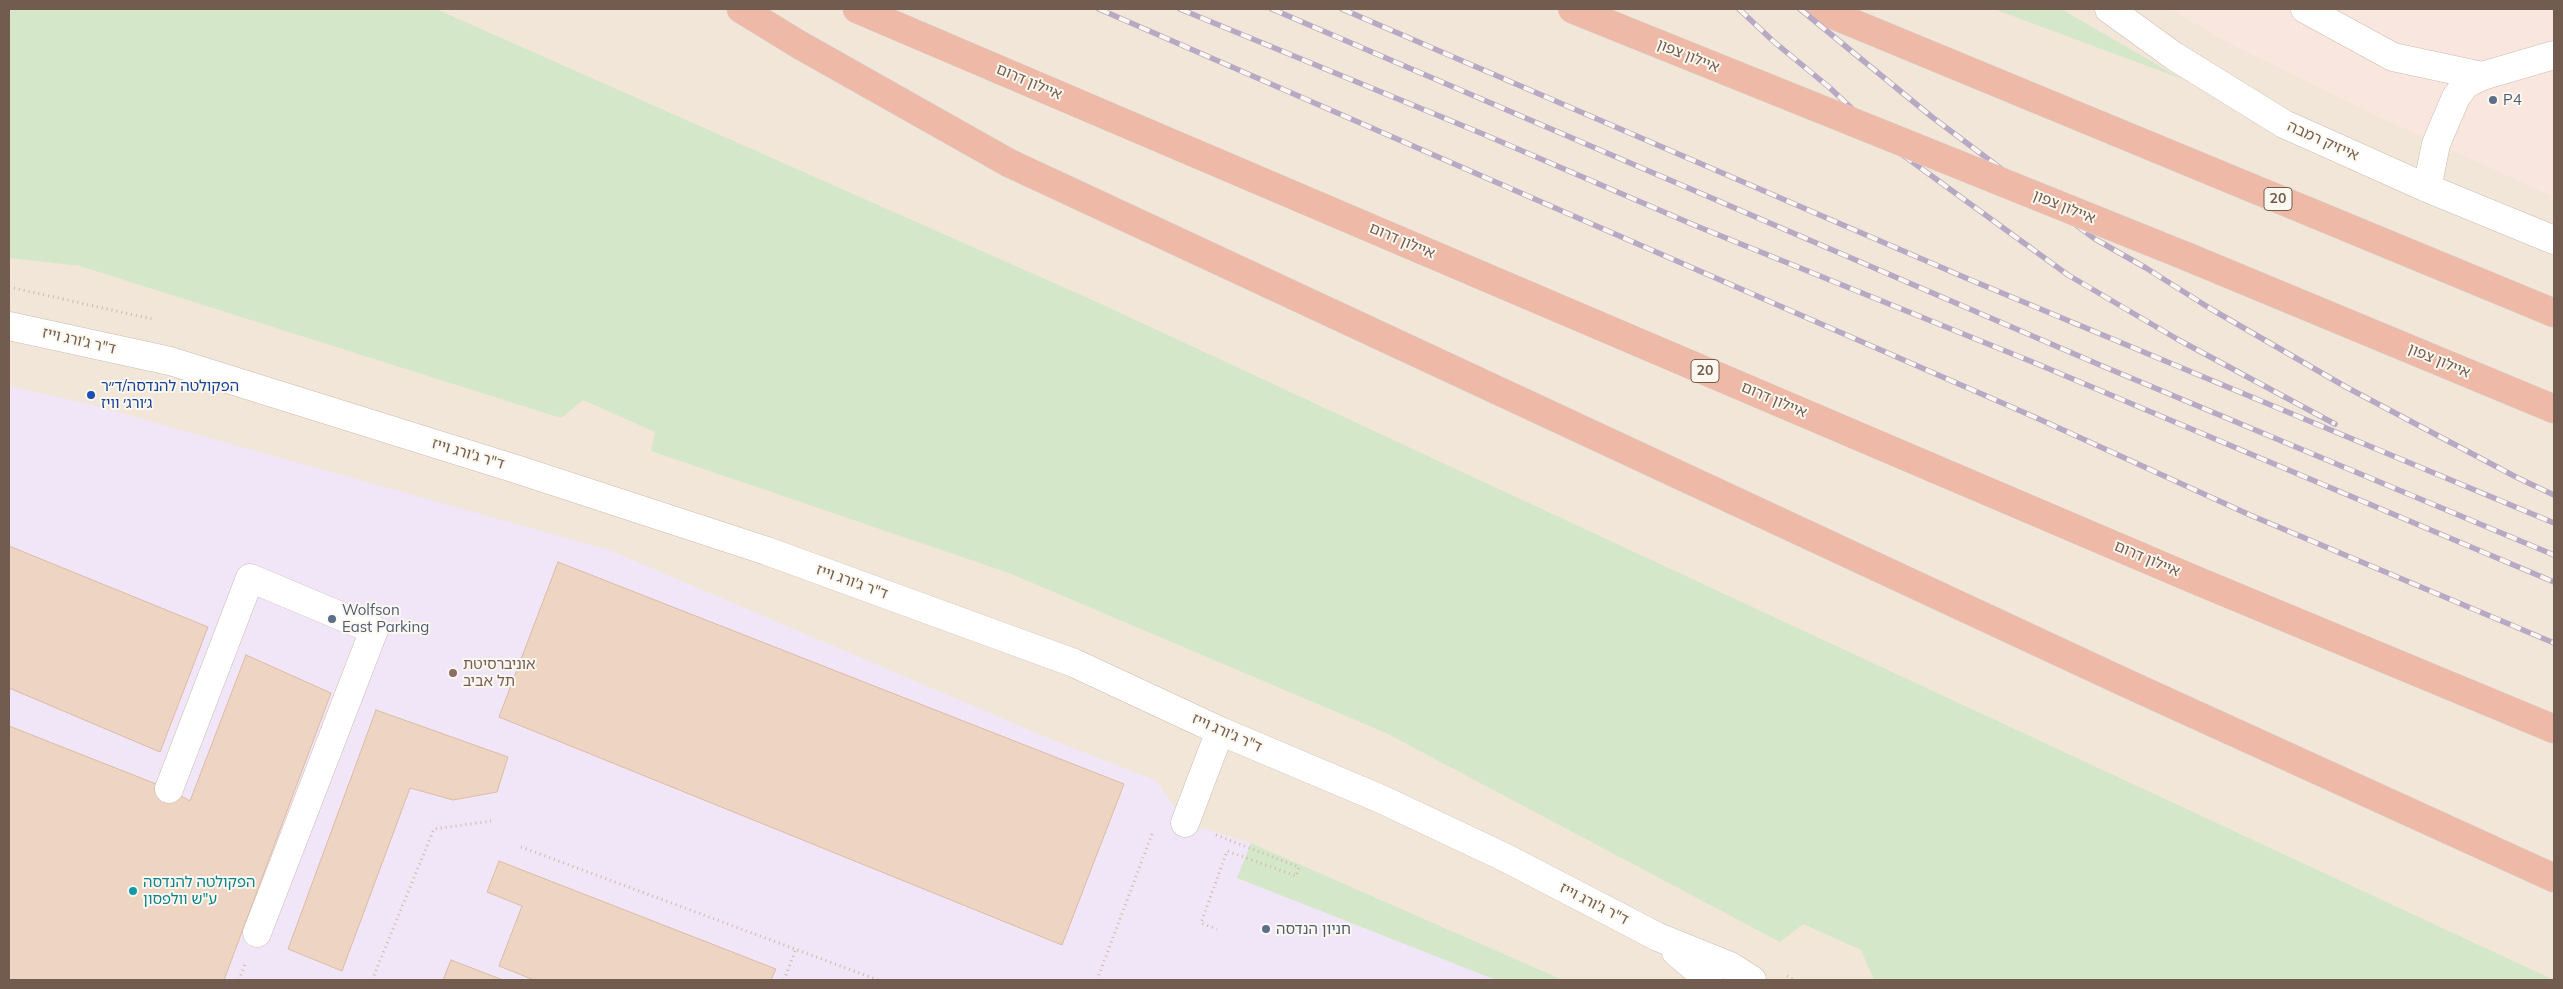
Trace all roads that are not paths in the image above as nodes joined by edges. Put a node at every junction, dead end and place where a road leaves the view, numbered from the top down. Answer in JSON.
{"nodes":[{"id":1,"x":740,"y":9,"type":"edge"},
{"id":2,"x":857,"y":9,"type":"edge"},
{"id":3,"x":1572,"y":9,"type":"edge"},
{"id":4,"x":1819,"y":9,"type":"edge"},
{"id":5,"x":2109,"y":9,"type":"edge"},
{"id":6,"x":2305,"y":9,"type":"edge"},
{"id":7,"x":2554,"y":55,"type":"edge"},
{"id":8,"x":2482,"y":76,"type":"junction"},
{"id":9,"x":2427,"y":188,"type":"junction"},
{"id":10,"x":2554,"y":240,"type":"edge"},
{"id":11,"x":2554,"y":313,"type":"edge"},
{"id":12,"x":9,"y":326,"type":"edge"},
{"id":13,"x":2554,"y":409,"type":"edge"},
{"id":14,"x":2554,"y":729,"type":"edge"},
{"id":15,"x":1220,"y":730,"type":"junction"},
{"id":16,"x":169,"y":789,"type":"dead end"},
{"id":17,"x":1185,"y":823,"type":"dead end"},
{"id":18,"x":2554,"y":878,"type":"edge"},
{"id":19,"x":258,"y":933,"type":"dead end"},
{"id":20,"x":1658,"y":937,"type":"junction"},
{"id":21,"x":1710,"y":980,"type":"edge"},
{"id":22,"x":1752,"y":980,"type":"edge"}],
"edges":[{"from":1,"to":18,"type":"highway"},
{"from":2,"to":14,"type":"highway","name":"איילון דרום","number":"20"},
{"from":3,"to":13,"type":"highway","name":"איילון צפון","bridge":true},
{"from":4,"to":11,"type":"highway","number":"20"},
{"from":5,"to":9,"type":"street","name":"אייזיק רמבה"},
{"from":6,"to":8,"type":"street"},
{"from":7,"to":8,"type":"street"},
{"from":8,"to":9,"type":"street"},
{"from":9,"to":10,"type":"street","name":"אייזיק רמבה"},
{"from":12,"to":15,"type":"street","name":"ד\"ר ג'ורג וייז"},
{"from":15,"to":17,"type":"street"},
{"from":15,"to":20,"type":"street","name":"ד\"ר ג'ורג וייז"},
{"from":16,"to":19,"type":"street"},
{"from":20,"to":21,"type":"street","name":"ד\"ר ג'ורג וייז"},
{"from":20,"to":22,"type":"street","name":"ד\"ר ג'ורג וייז"}]}
